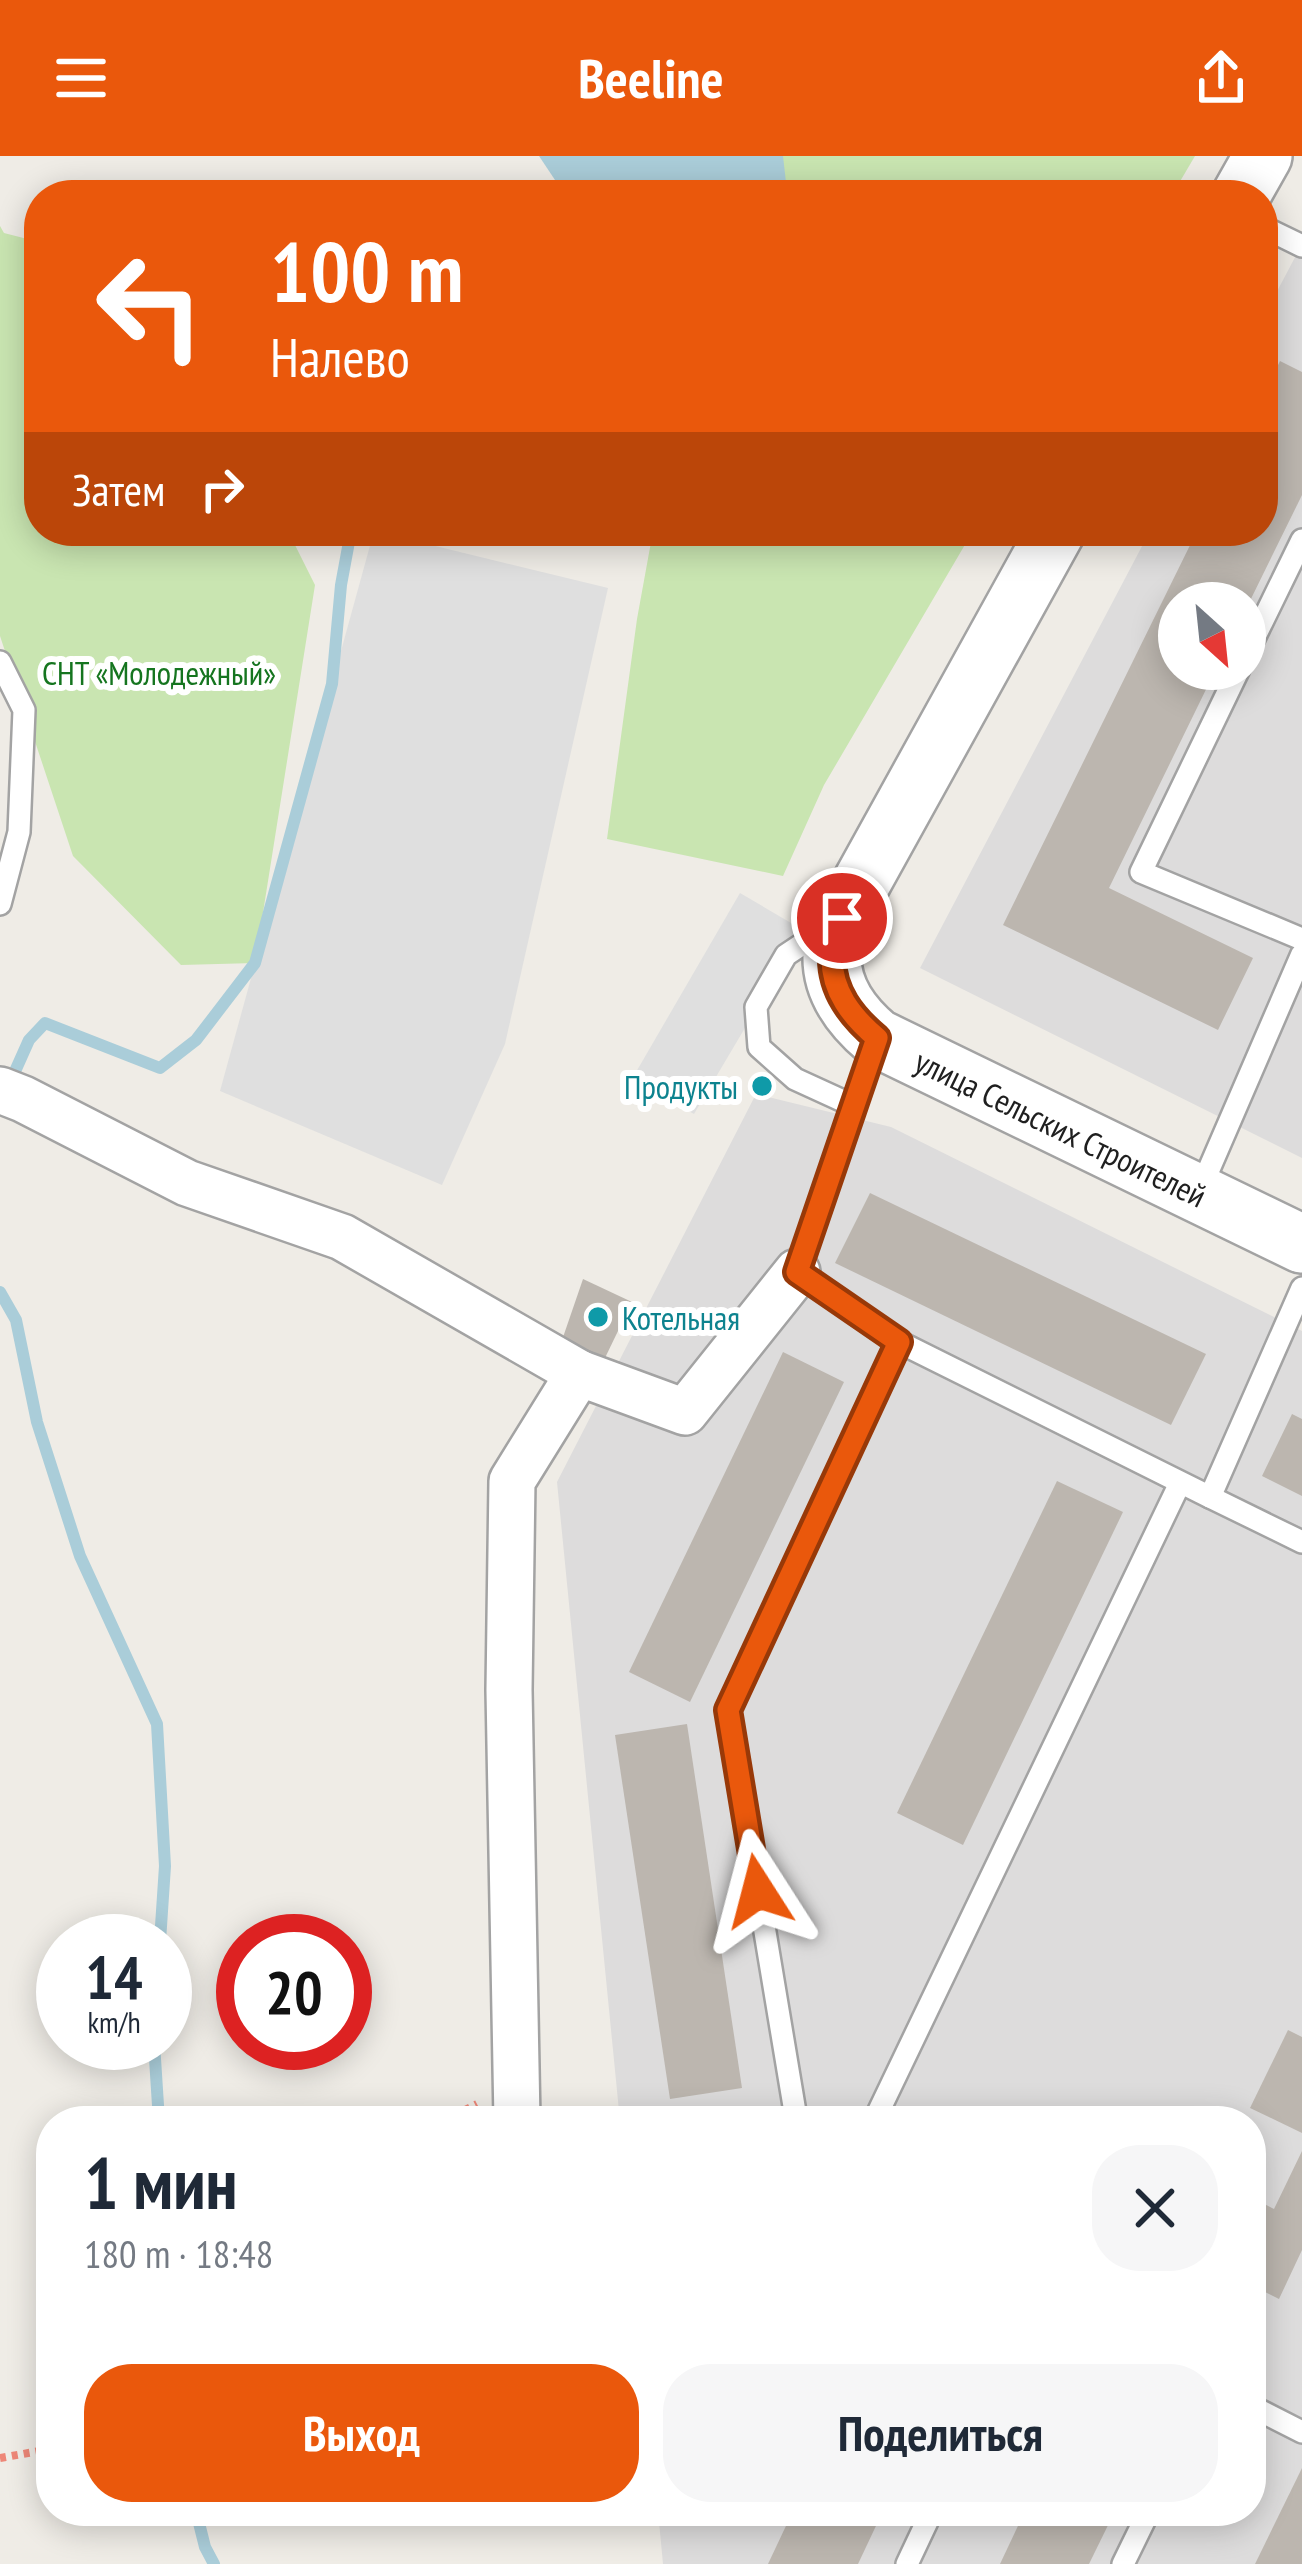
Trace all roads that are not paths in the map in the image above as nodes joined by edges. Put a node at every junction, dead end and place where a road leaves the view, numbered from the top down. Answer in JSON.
{"nodes":[{"id":1,"x":1302,"y":540,"type":"edge"},
{"id":2,"x":1048,"y":546,"type":"edge"},
{"id":3,"x":1266,"y":615,"type":"edge"},
{"id":4,"x":0,"y":662,"type":"edge"},
{"id":5,"x":1229,"y":690,"type":"edge"},
{"id":6,"x":0,"y":904,"type":"edge"},
{"id":7,"x":842,"y":918,"type":"junction"},
{"id":8,"x":1302,"y":939,"type":"edge"},
{"id":9,"x":1302,"y":954,"type":"edge"},
{"id":10,"x":877,"y":1038,"type":"junction"},
{"id":11,"x":12,"y":1095,"type":"edge"},
{"id":12,"x":854,"y":1106,"type":"junction"},
{"id":13,"x":1198,"y":1193,"type":"junction"},
{"id":14,"x":1302,"y":1244,"type":"edge"},
{"id":15,"x":797,"y":1272,"type":"junction"},
{"id":16,"x":1302,"y":1288,"type":"edge"},
{"id":17,"x":899,"y":1342,"type":"junction"},
{"id":18,"x":579,"y":1373,"type":"junction"},
{"id":19,"x":1180,"y":1483,"type":"junction"},
{"id":20,"x":1210,"y":1497,"type":"junction"},
{"id":21,"x":1302,"y":1542,"type":"edge"},
{"id":22,"x":517,"y":2106,"type":"edge"},
{"id":23,"x":794,"y":2106,"type":"edge"},
{"id":24,"x":881,"y":2106,"type":"edge"},
{"id":25,"x":1266,"y":2414,"type":"edge"},
{"id":26,"x":1302,"y":2432,"type":"edge"},
{"id":27,"x":925,"y":2526,"type":"edge"},
{"id":28,"x":1142,"y":2526,"type":"edge"},
{"id":29,"x":907,"y":2564,"type":"edge"},
{"id":30,"x":1124,"y":2564,"type":"edge"}],
"edges":[{"from":1,"to":3,"type":"lane"},
{"from":2,"to":7,"type":"street"},
{"from":4,"to":6,"type":"lane"},
{"from":5,"to":8,"type":"lane"},
{"from":7,"to":10,"type":"street","name":"улица Сельских Строителей"},
{"from":7,"to":12,"type":"lane"},
{"from":9,"to":13,"type":"lane"},
{"from":10,"to":12,"type":"lane"},
{"from":10,"to":13,"type":"street","name":"улица Сельских Строителей"},
{"from":11,"to":18,"type":"street"},
{"from":12,"to":15,"type":"lane"},
{"from":13,"to":14,"type":"street","name":"улица Сельских Строителей"},
{"from":15,"to":17,"type":"lane"},
{"from":15,"to":18,"type":"street"},
{"from":16,"to":20,"type":"lane"},
{"from":17,"to":19,"type":"lane"},
{"from":17,"to":23,"type":"lane"},
{"from":18,"to":22,"type":"street"},
{"from":19,"to":20,"type":"lane"},
{"from":19,"to":24,"type":"lane"},
{"from":20,"to":21,"type":"lane"},
{"from":25,"to":26,"type":"lane"},
{"from":27,"to":29,"type":"lane"},
{"from":28,"to":30,"type":"lane"}]}
